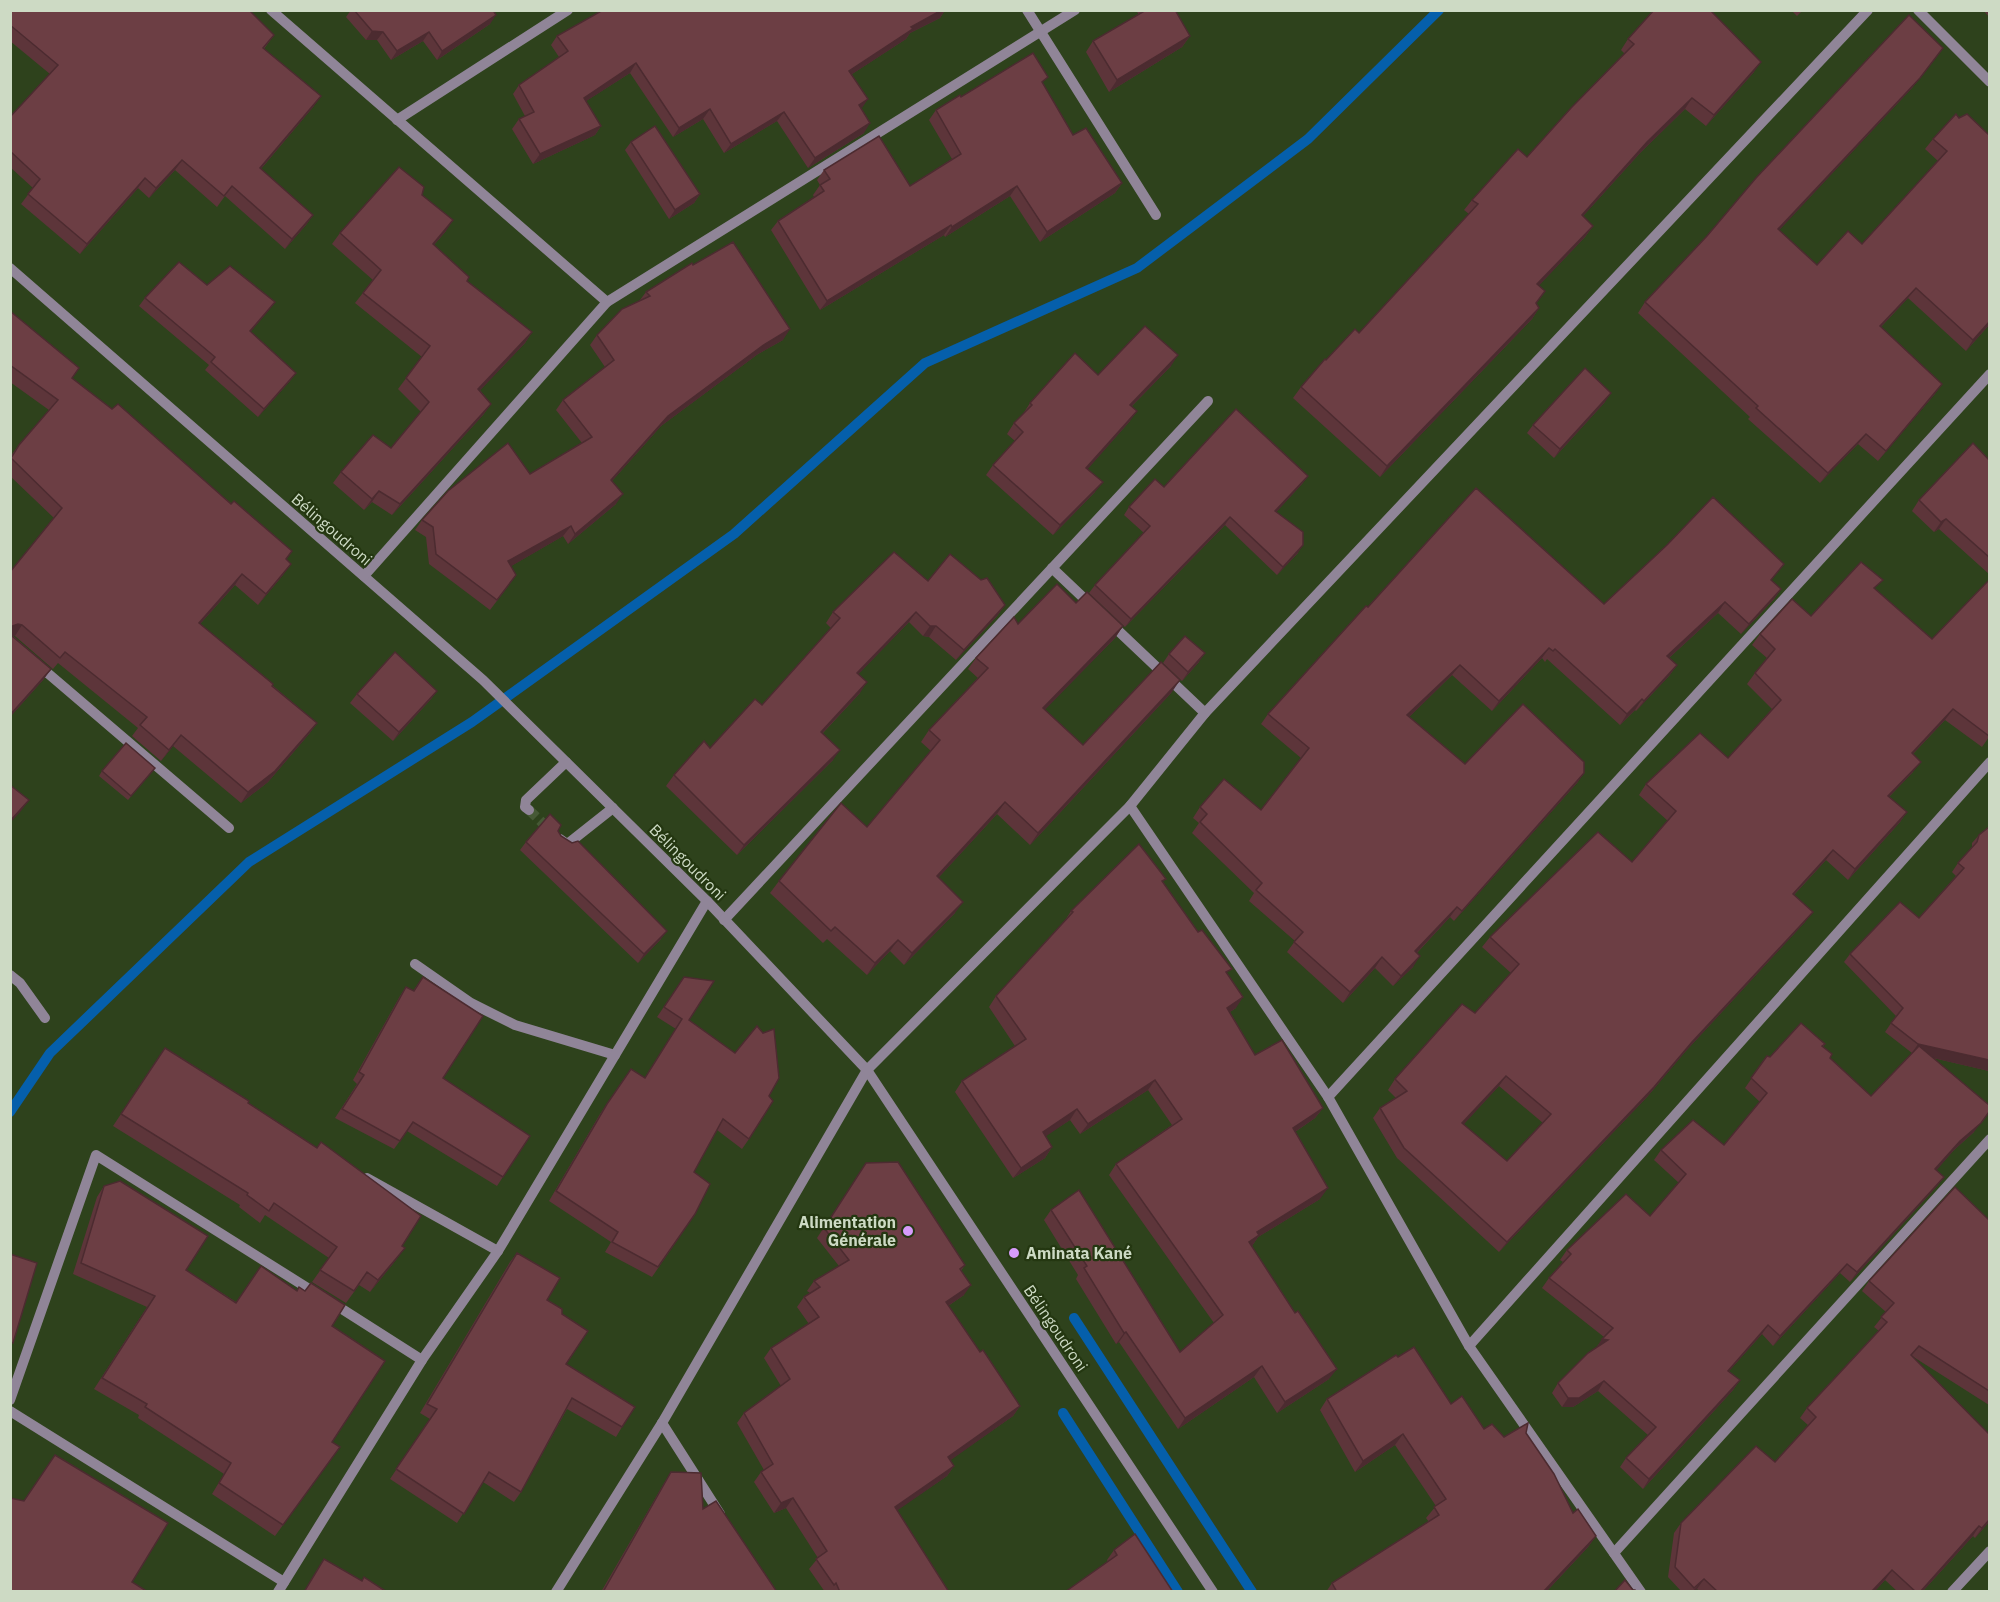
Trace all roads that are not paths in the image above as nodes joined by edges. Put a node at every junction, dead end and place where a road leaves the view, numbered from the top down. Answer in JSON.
{"nodes":[{"id":1,"x":271,"y":10,"type":"edge"},
{"id":2,"x":568,"y":10,"type":"edge"},
{"id":3,"x":1027,"y":10,"type":"edge"},
{"id":4,"x":1075,"y":10,"type":"edge"},
{"id":5,"x":1868,"y":10,"type":"edge"},
{"id":6,"x":1918,"y":10,"type":"edge"},
{"id":7,"x":1041,"y":32,"type":"junction"},
{"id":8,"x":1989,"y":82,"type":"edge"},
{"id":9,"x":397,"y":120,"type":"junction"},
{"id":10,"x":1156,"y":215,"type":"dead end"},
{"id":11,"x":10,"y":268,"type":"edge"},
{"id":12,"x":607,"y":302,"type":"junction"},
{"id":13,"x":1989,"y":374,"type":"edge"},
{"id":14,"x":1208,"y":401,"type":"dead end"},
{"id":15,"x":1052,"y":568,"type":"junction"},
{"id":16,"x":364,"y":576,"type":"junction"},
{"id":17,"x":29,"y":657,"type":"edge"},
{"id":18,"x":1205,"y":712,"type":"junction"},
{"id":19,"x":566,"y":762,"type":"junction"},
{"id":20,"x":1989,"y":762,"type":"edge"},
{"id":21,"x":1130,"y":806,"type":"junction"},
{"id":22,"x":613,"y":808,"type":"junction"},
{"id":23,"x":529,"y":810,"type":"dead end"},
{"id":24,"x":229,"y":828,"type":"dead end"},
{"id":25,"x":560,"y":839,"type":"edge"},
{"id":26,"x":707,"y":901,"type":"junction"},
{"id":27,"x":724,"y":920,"type":"junction"},
{"id":28,"x":415,"y":964,"type":"dead end"},
{"id":29,"x":10,"y":975,"type":"edge"},
{"id":30,"x":45,"y":1018,"type":"dead end"},
{"id":31,"x":615,"y":1055,"type":"junction"},
{"id":32,"x":867,"y":1070,"type":"junction"},
{"id":33,"x":1328,"y":1097,"type":"junction"},
{"id":34,"x":1989,"y":1140,"type":"edge"},
{"id":35,"x":364,"y":1177,"type":"edge"},
{"id":36,"x":498,"y":1251,"type":"junction"},
{"id":37,"x":1469,"y":1346,"type":"junction"},
{"id":38,"x":422,"y":1360,"type":"junction"},
{"id":39,"x":10,"y":1400,"type":"edge"},
{"id":40,"x":10,"y":1411,"type":"edge"},
{"id":41,"x":662,"y":1423,"type":"junction"},
{"id":42,"x":725,"y":1522,"type":"edge"},
{"id":43,"x":1989,"y":1551,"type":"edge"},
{"id":44,"x":1614,"y":1553,"type":"junction"},
{"id":45,"x":281,"y":1587,"type":"edge"},
{"id":46,"x":556,"y":1592,"type":"edge"},
{"id":47,"x":1213,"y":1592,"type":"edge"},
{"id":48,"x":1641,"y":1592,"type":"edge"},
{"id":49,"x":1952,"y":1592,"type":"edge"}],
"edges":[{"from":1,"to":9,"type":"street"},
{"from":2,"to":9,"type":"street"},
{"from":3,"to":7,"type":"street"},
{"from":4,"to":7,"type":"street"},
{"from":5,"to":18,"type":"street"},
{"from":6,"to":8,"type":"street"},
{"from":7,"to":10,"type":"street"},
{"from":7,"to":12,"type":"street"},
{"from":9,"to":12,"type":"street"},
{"from":11,"to":16,"type":"street","name":"Bélingoudroni"},
{"from":12,"to":16,"type":"street"},
{"from":13,"to":33,"type":"street"},
{"from":14,"to":15,"type":"street"},
{"from":15,"to":18,"type":"street"},
{"from":15,"to":27,"type":"street"},
{"from":16,"to":19,"type":"street","name":"Bélingoudroni"},
{"from":17,"to":24,"type":"street"},
{"from":18,"to":21,"type":"street"},
{"from":19,"to":22,"type":"street","name":"Bélingoudroni"},
{"from":19,"to":23,"type":"street"},
{"from":20,"to":37,"type":"street"},
{"from":21,"to":32,"type":"street"},
{"from":21,"to":33,"type":"street"},
{"from":22,"to":25,"type":"street"},
{"from":22,"to":26,"type":"street","name":"Bélingoudroni"},
{"from":26,"to":27,"type":"street","name":"Bélingoudroni"},
{"from":26,"to":31,"type":"street"},
{"from":27,"to":32,"type":"street","name":"Bélingoudroni"},
{"from":28,"to":31,"type":"street"},
{"from":29,"to":30,"type":"street"},
{"from":31,"to":36,"type":"street"},
{"from":32,"to":41,"type":"street"},
{"from":32,"to":47,"type":"street","name":"Bélingoudroni"},
{"from":33,"to":37,"type":"street"},
{"from":34,"to":44,"type":"street"},
{"from":35,"to":36,"type":"street"},
{"from":36,"to":38,"type":"street"},
{"from":37,"to":44,"type":"street"},
{"from":38,"to":39,"type":"street"},
{"from":38,"to":45,"type":"street"},
{"from":40,"to":45,"type":"street"},
{"from":41,"to":42,"type":"street"},
{"from":41,"to":46,"type":"street"},
{"from":43,"to":49,"type":"street"},
{"from":44,"to":48,"type":"street"}]}
